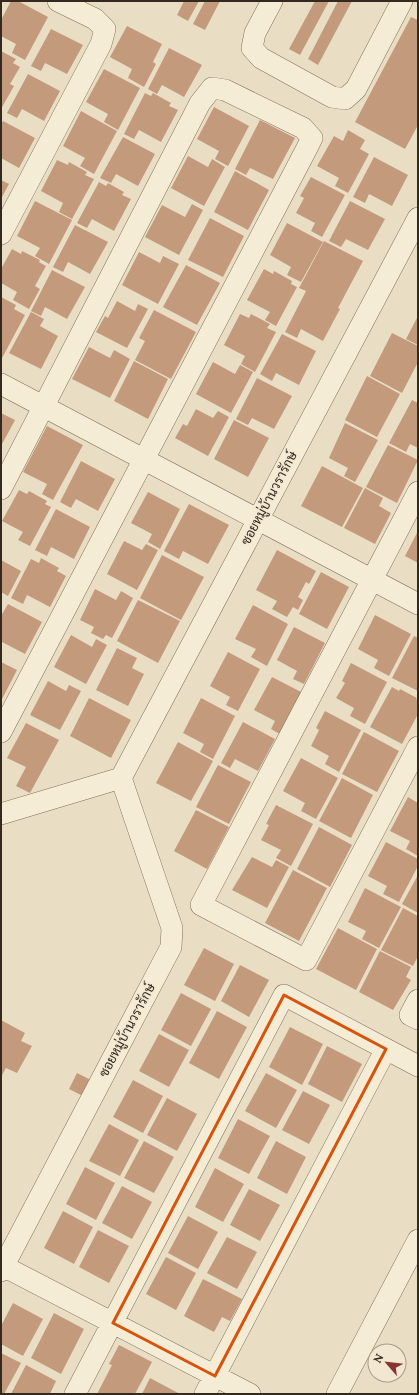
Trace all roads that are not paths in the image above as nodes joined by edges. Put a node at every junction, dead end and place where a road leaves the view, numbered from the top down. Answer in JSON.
{"nodes":[{"id":1,"x":58,"y":1,"type":"edge"},
{"id":2,"x":272,"y":1,"type":"edge"},
{"id":3,"x":402,"y":1,"type":"edge"},
{"id":4,"x":418,"y":218,"type":"edge"},
{"id":5,"x":1,"y":234,"type":"edge"},
{"id":6,"x":1,"y":384,"type":"edge"},
{"id":7,"x":44,"y":407,"type":"junction"},
{"id":8,"x":144,"y":459,"type":"junction"},
{"id":9,"x":1,"y":489,"type":"edge"},
{"id":10,"x":418,"y":492,"type":"edge"},
{"id":11,"x":258,"y":518,"type":"junction"},
{"id":12,"x":372,"y":579,"type":"junction"},
{"id":13,"x":418,"y":604,"type":"edge"},
{"id":14,"x":1,"y":732,"type":"edge"},
{"id":15,"x":418,"y":748,"type":"edge"},
{"id":16,"x":121,"y":778,"type":"junction"},
{"id":17,"x":1,"y":814,"type":"edge"},
{"id":18,"x":418,"y":1000,"type":"edge"},
{"id":19,"x":418,"y":1019,"type":"edge"},
{"id":20,"x":386,"y":1049,"type":"junction"},
{"id":21,"x":418,"y":1066,"type":"edge"},
{"id":22,"x":418,"y":1240,"type":"edge"},
{"id":23,"x":2,"y":1269,"type":"edge"},
{"id":24,"x":113,"y":1323,"type":"junction"},
{"id":25,"x":215,"y":1376,"type":"junction"},
{"id":26,"x":75,"y":1394,"type":"edge"},
{"id":27,"x":205,"y":1394,"type":"edge"},
{"id":28,"x":250,"y":1394,"type":"edge"},
{"id":29,"x":337,"y":1394,"type":"edge"}],
"edges":[{"from":1,"to":5,"type":"street"},
{"from":2,"to":3,"type":"street"},
{"from":4,"to":11,"type":"street","name":"ซอยหมู่บ้านวรารักษ์"},
{"from":6,"to":7,"type":"street"},
{"from":7,"to":8,"type":"street"},
{"from":7,"to":8,"type":"street"},
{"from":7,"to":9,"type":"street"},
{"from":8,"to":11,"type":"street"},
{"from":8,"to":14,"type":"street"},
{"from":10,"to":12,"type":"street"},
{"from":11,"to":12,"type":"street"},
{"from":11,"to":16,"type":"street","name":"ซอยหมู่บ้านวรารักษ์"},
{"from":12,"to":13,"type":"street"},
{"from":12,"to":15,"type":"street"},
{"from":16,"to":17,"type":"street"},
{"from":16,"to":23,"type":"street","name":"ซอยหมู่บ้านวรารักษ์"},
{"from":18,"to":19,"type":"street"},
{"from":20,"to":21,"type":"street"},
{"from":20,"to":24,"type":"street"},
{"from":20,"to":25,"type":"street"},
{"from":22,"to":29,"type":"street"},
{"from":23,"to":24,"type":"street"},
{"from":24,"to":25,"type":"street"},
{"from":24,"to":26,"type":"street"},
{"from":25,"to":27,"type":"street"},
{"from":25,"to":28,"type":"street"}]}
